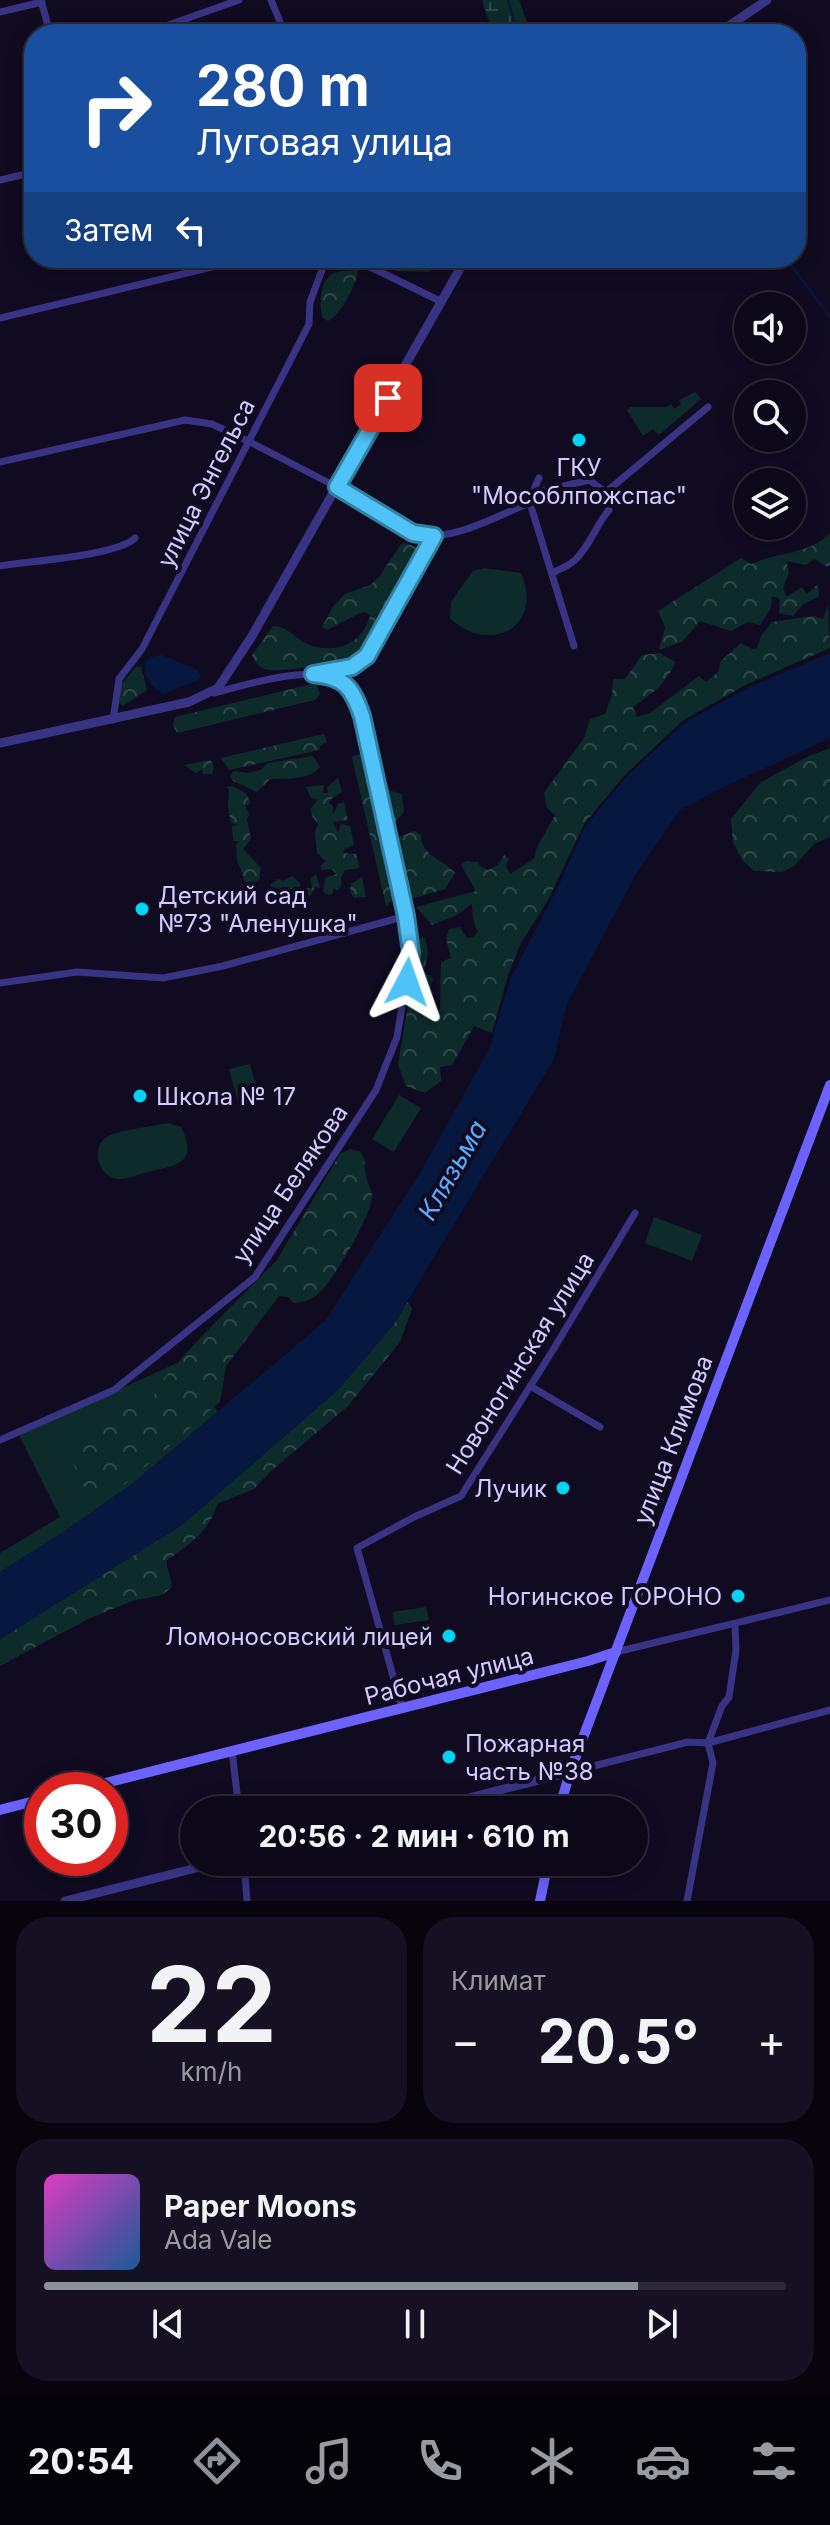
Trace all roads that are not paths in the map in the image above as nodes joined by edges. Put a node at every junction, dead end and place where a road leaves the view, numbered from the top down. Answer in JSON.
{"nodes":[{"id":1,"x":239,"y":0,"type":"edge"},
{"id":2,"x":271,"y":0,"type":"edge"},
{"id":3,"x":767,"y":0,"type":"edge"},
{"id":4,"x":41,"y":1,"type":"edge"},
{"id":5,"x":0,"y":12,"type":"edge"},
{"id":6,"x":47,"y":24,"type":"edge"},
{"id":7,"x":171,"y":24,"type":"edge"},
{"id":8,"x":281,"y":24,"type":"edge"},
{"id":9,"x":732,"y":24,"type":"edge"},
{"id":10,"x":24,"y":174,"type":"edge"},
{"id":11,"x":0,"y":180,"type":"edge"},
{"id":12,"x":208,"y":268,"type":"edge"},
{"id":13,"x":322,"y":268,"type":"edge"},
{"id":14,"x":372,"y":268,"type":"edge"},
{"id":15,"x":461,"y":268,"type":"edge"},
{"id":16,"x":442,"y":302,"type":"junction"},
{"id":17,"x":0,"y":318,"type":"edge"},
{"id":18,"x":708,"y":407,"type":"dead end"},
{"id":19,"x":250,"y":442,"type":"junction"},
{"id":20,"x":0,"y":462,"type":"edge"},
{"id":21,"x":539,"y":478,"type":"dead end"},
{"id":22,"x":337,"y":487,"type":"junction"},
{"id":23,"x":606,"y":492,"type":"junction"},
{"id":24,"x":531,"y":496,"type":"junction"},
{"id":25,"x":434,"y":536,"type":"junction"},
{"id":26,"x":135,"y":538,"type":"dead end"},
{"id":27,"x":0,"y":566,"type":"edge"},
{"id":28,"x":552,"y":573,"type":"junction"},
{"id":29,"x":574,"y":646,"type":"dead end"},
{"id":30,"x":313,"y":674,"type":"junction"},
{"id":31,"x":209,"y":694,"type":"junction"},
{"id":32,"x":113,"y":720,"type":"junction"},
{"id":33,"x":0,"y":743,"type":"edge"},
{"id":34,"x":406,"y":916,"type":"junction"},
{"id":35,"x":0,"y":983,"type":"edge"},
{"id":36,"x":830,"y":1085,"type":"edge"},
{"id":37,"x":635,"y":1213,"type":"dead end"},
{"id":38,"x":530,"y":1386,"type":"junction"},
{"id":39,"x":600,"y":1427,"type":"dead end"},
{"id":40,"x":0,"y":1440,"type":"edge"},
{"id":41,"x":830,"y":1600,"type":"edge"},
{"id":42,"x":735,"y":1624,"type":"junction"},
{"id":43,"x":616,"y":1652,"type":"junction"},
{"id":44,"x":402,"y":1708,"type":"junction"},
{"id":45,"x":830,"y":1710,"type":"edge"},
{"id":46,"x":708,"y":1743,"type":"junction"},
{"id":47,"x":232,"y":1751,"type":"junction"},
{"id":48,"x":570,"y":1772,"type":"junction"},
{"id":49,"x":128,"y":1777,"type":"edge"},
{"id":50,"x":237,"y":1796,"type":"edge"},
{"id":51,"x":477,"y":1796,"type":"edge"},
{"id":52,"x":563,"y":1796,"type":"edge"},
{"id":53,"x":24,"y":1804,"type":"edge"},
{"id":54,"x":0,"y":1810,"type":"edge"},
{"id":55,"x":180,"y":1872,"type":"edge"},
{"id":56,"x":245,"y":1876,"type":"edge"},
{"id":57,"x":545,"y":1876,"type":"edge"},
{"id":58,"x":79,"y":1899,"type":"edge"},
{"id":59,"x":65,"y":1901,"type":"edge"},
{"id":60,"x":247,"y":1901,"type":"edge"},
{"id":61,"x":540,"y":1901,"type":"edge"},
{"id":62,"x":687,"y":1901,"type":"edge"}],
"edges":[{"from":1,"to":7,"type":"street"},
{"from":2,"to":8,"type":"street"},
{"from":3,"to":9,"type":"street"},
{"from":4,"to":5,"type":"street"},
{"from":4,"to":6,"type":"street"},
{"from":10,"to":11,"type":"street"},
{"from":12,"to":17,"type":"street"},
{"from":13,"to":19,"type":"street","name":"улица Энгельса"},
{"from":14,"to":16,"type":"street"},
{"from":15,"to":16,"type":"street"},
{"from":16,"to":22,"type":"street"},
{"from":18,"to":23,"type":"street"},
{"from":19,"to":20,"type":"street"},
{"from":19,"to":22,"type":"street"},
{"from":19,"to":32,"type":"street","name":"улица Энгельса"},
{"from":21,"to":24,"type":"street"},
{"from":22,"to":25,"type":"street"},
{"from":22,"to":31,"type":"street"},
{"from":23,"to":24,"type":"street"},
{"from":23,"to":28,"type":"street"},
{"from":24,"to":25,"type":"street"},
{"from":24,"to":28,"type":"street"},
{"from":25,"to":30,"type":"street"},
{"from":26,"to":27,"type":"street"},
{"from":28,"to":29,"type":"street"},
{"from":30,"to":31,"type":"street","name":"улица Белякова"},
{"from":30,"to":34,"type":"street","name":"улица Белякова"},
{"from":31,"to":32,"type":"street"},
{"from":32,"to":33,"type":"street"},
{"from":34,"to":35,"type":"street"},
{"from":34,"to":40,"type":"street","name":"улица Белякова"},
{"from":36,"to":43,"type":"main road","name":"улица Климова"},
{"from":37,"to":38,"type":"street","name":"Новоногинская улица"},
{"from":38,"to":39,"type":"street"},
{"from":38,"to":44,"type":"street","name":"Новоногинская улица"},
{"from":41,"to":42,"type":"street","name":"Рабочая улица"},
{"from":42,"to":43,"type":"street","name":"Рабочая улица"},
{"from":42,"to":46,"type":"street"},
{"from":43,"to":44,"type":"main road","name":"Рабочая улица"},
{"from":43,"to":48,"type":"main road","name":"улица Климова"},
{"from":44,"to":47,"type":"main road","name":"Рабочая улица"},
{"from":45,"to":46,"type":"street"},
{"from":46,"to":48,"type":"street"},
{"from":46,"to":62,"type":"street"},
{"from":47,"to":49,"type":"main road","name":"Рабочая улица"},
{"from":47,"to":50,"type":"street"},
{"from":48,"to":51,"type":"street"},
{"from":48,"to":52,"type":"main road","name":"улица Климова"},
{"from":53,"to":54,"type":"main road"},
{"from":55,"to":58,"type":"street"},
{"from":56,"to":60,"type":"street"},
{"from":57,"to":61,"type":"main road"},
{"from":58,"to":59,"type":"street"}]}
